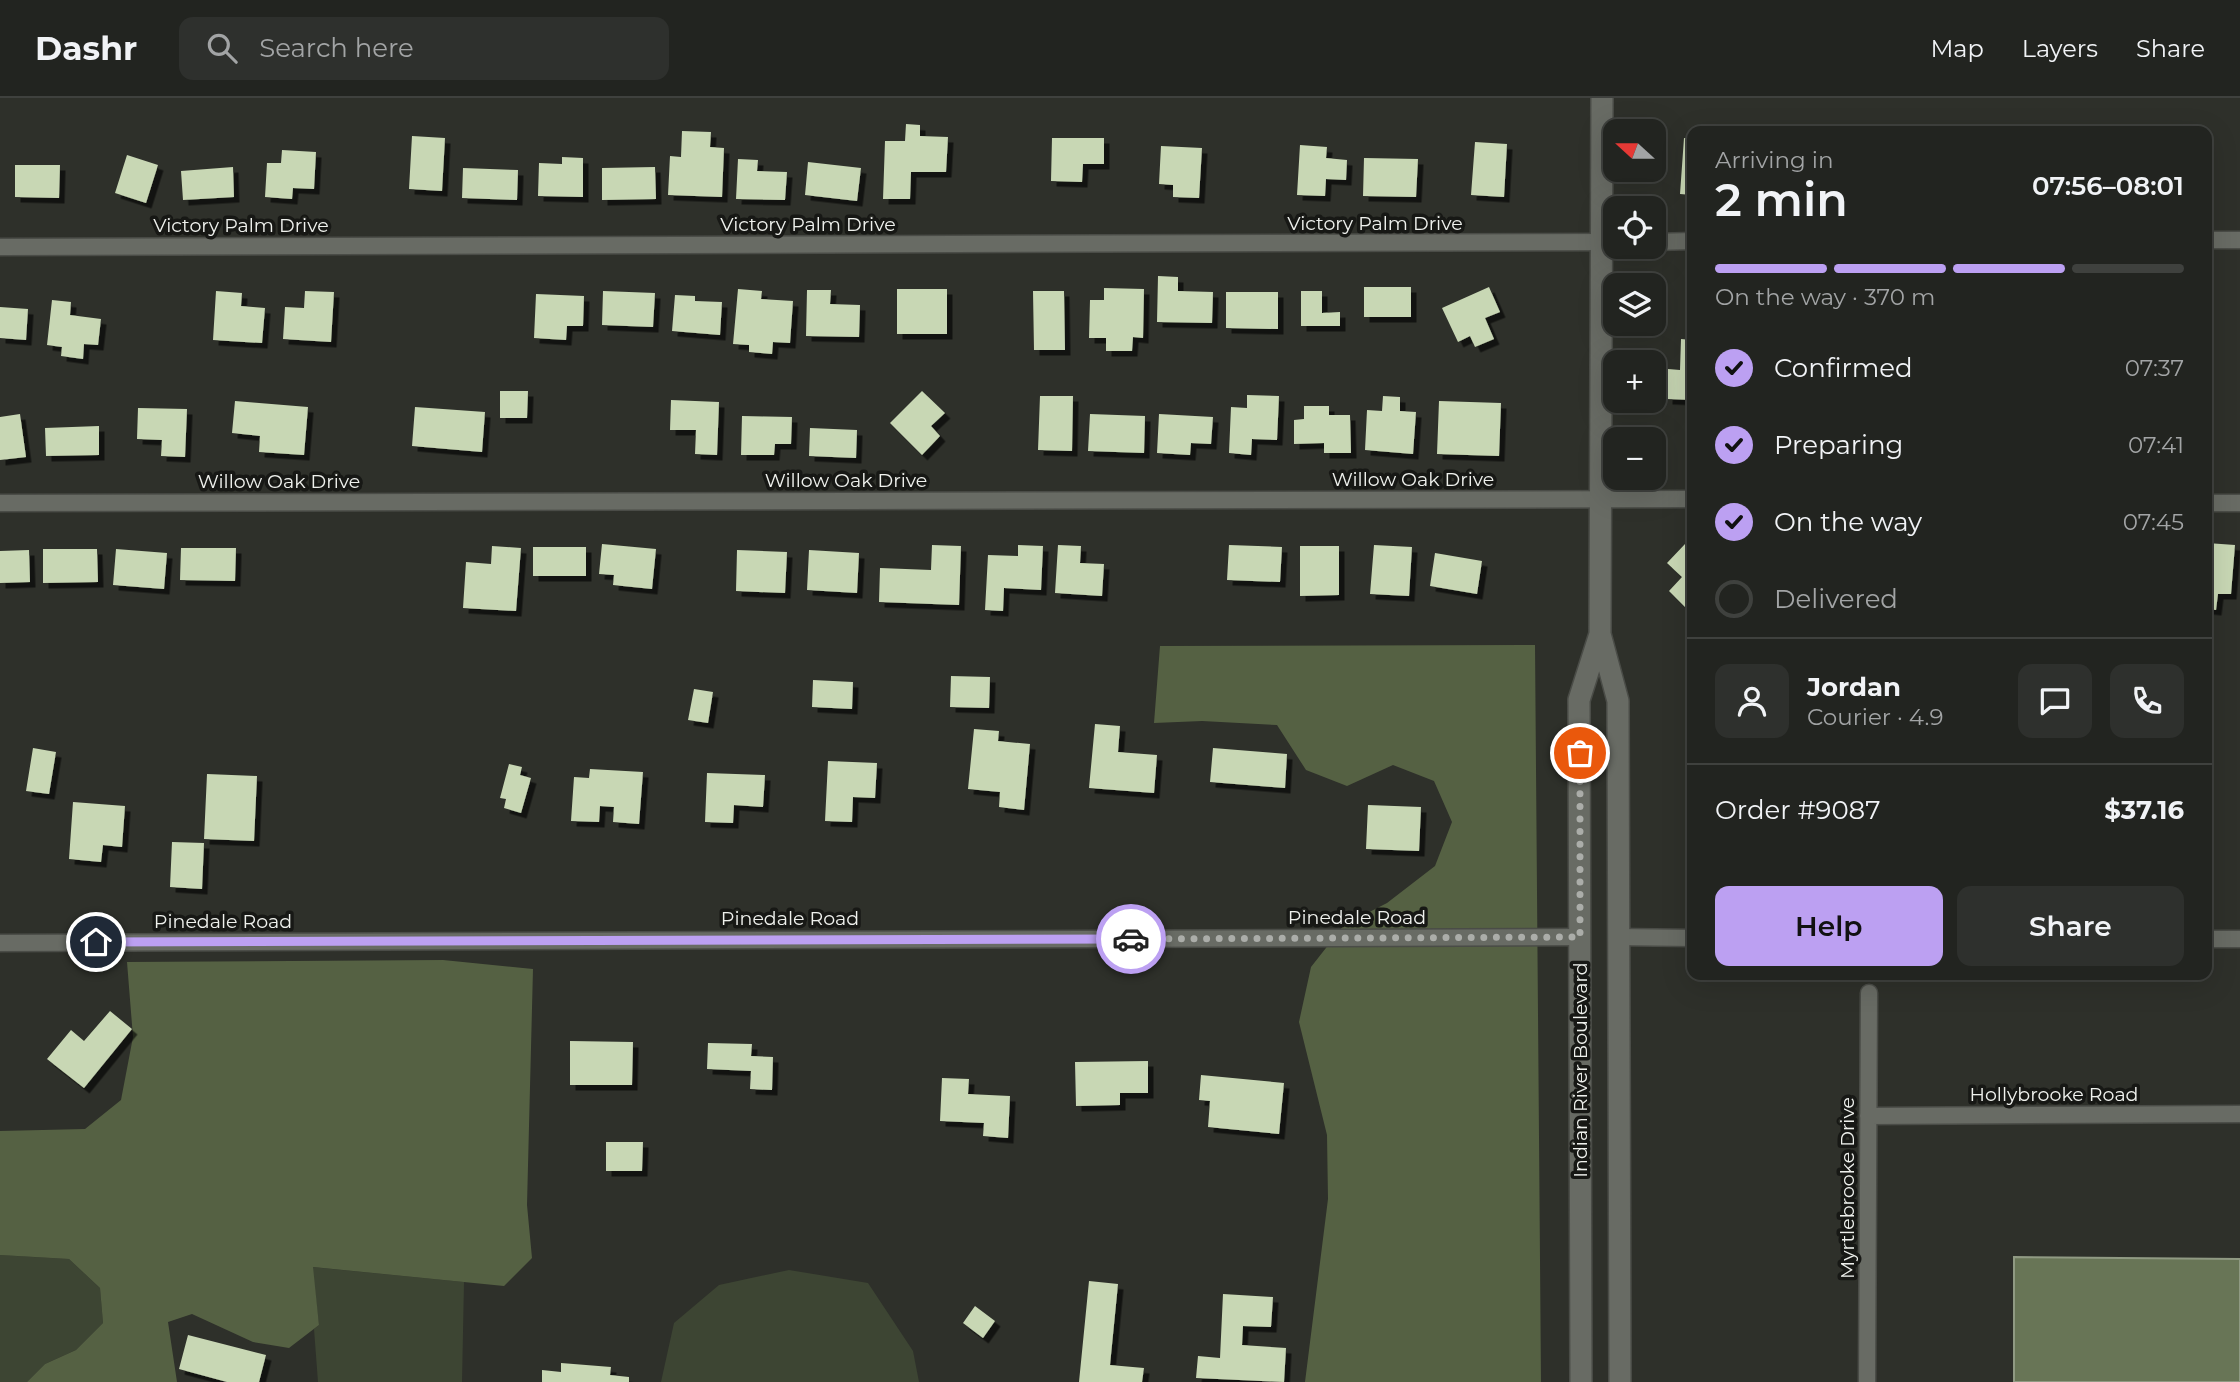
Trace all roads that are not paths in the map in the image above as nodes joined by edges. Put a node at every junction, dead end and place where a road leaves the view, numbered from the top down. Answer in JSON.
{"nodes":[{"id":1,"x":1602,"y":98,"type":"edge"},
{"id":2,"x":1606,"y":196,"type":"edge"},
{"id":3,"x":2212,"y":240,"type":"edge"},
{"id":4,"x":2240,"y":240,"type":"edge"},
{"id":5,"x":1603,"y":242,"type":"edge"},
{"id":6,"x":1666,"y":242,"type":"edge"},
{"id":7,"x":1687,"y":242,"type":"edge"},
{"id":8,"x":0,"y":247,"type":"edge"},
{"id":9,"x":1608,"y":259,"type":"edge"},
{"id":10,"x":1601,"y":499,"type":"junction"},
{"id":11,"x":1687,"y":499,"type":"edge"},
{"id":12,"x":0,"y":503,"type":"edge"},
{"id":13,"x":2212,"y":503,"type":"edge"},
{"id":14,"x":2240,"y":503,"type":"edge"},
{"id":15,"x":1600,"y":634,"type":"junction"},
{"id":16,"x":1580,"y":937,"type":"junction"},
{"id":17,"x":1618,"y":937,"type":"junction"},
{"id":18,"x":1687,"y":938,"type":"edge"},
{"id":19,"x":2212,"y":939,"type":"edge"},
{"id":20,"x":2240,"y":939,"type":"edge"},
{"id":21,"x":0,"y":943,"type":"edge"},
{"id":22,"x":1868,"y":993,"type":"dead end"},
{"id":23,"x":2240,"y":1114,"type":"edge"},
{"id":24,"x":1868,"y":1116,"type":"junction"},
{"id":25,"x":1581,"y":1382,"type":"edge"},
{"id":26,"x":1619,"y":1382,"type":"edge"},
{"id":27,"x":1867,"y":1382,"type":"edge"}],
"edges":[{"from":1,"to":2,"type":"main road","name":"Indian River Boulevard"},
{"from":3,"to":4,"type":"street"},
{"from":5,"to":8,"type":"street","name":"Victory Palm Drive"},
{"from":6,"to":7,"type":"street"},
{"from":9,"to":10,"type":"main road","name":"Indian River Boulevard"},
{"from":10,"to":11,"type":"street","name":"Willow Oak Drive"},
{"from":10,"to":12,"type":"street","name":"Willow Oak Drive"},
{"from":10,"to":15,"type":"main road","name":"Indian River Boulevard"},
{"from":13,"to":14,"type":"street"},
{"from":15,"to":16,"type":"main road","name":"Indian River Boulevard"},
{"from":15,"to":17,"type":"main road","name":"Indian River Boulevard"},
{"from":16,"to":21,"type":"street","name":"Pinedale Road"},
{"from":16,"to":25,"type":"main road","name":"Indian River Boulevard"},
{"from":17,"to":18,"type":"street"},
{"from":17,"to":26,"type":"main road","name":"Indian River Boulevard"},
{"from":19,"to":20,"type":"street"},
{"from":22,"to":24,"type":"street","name":"Myrtlebrooke Drive"},
{"from":23,"to":24,"type":"street","name":"Hollybrooke Road"},
{"from":24,"to":27,"type":"street","name":"Myrtlebrooke Drive"}]}
